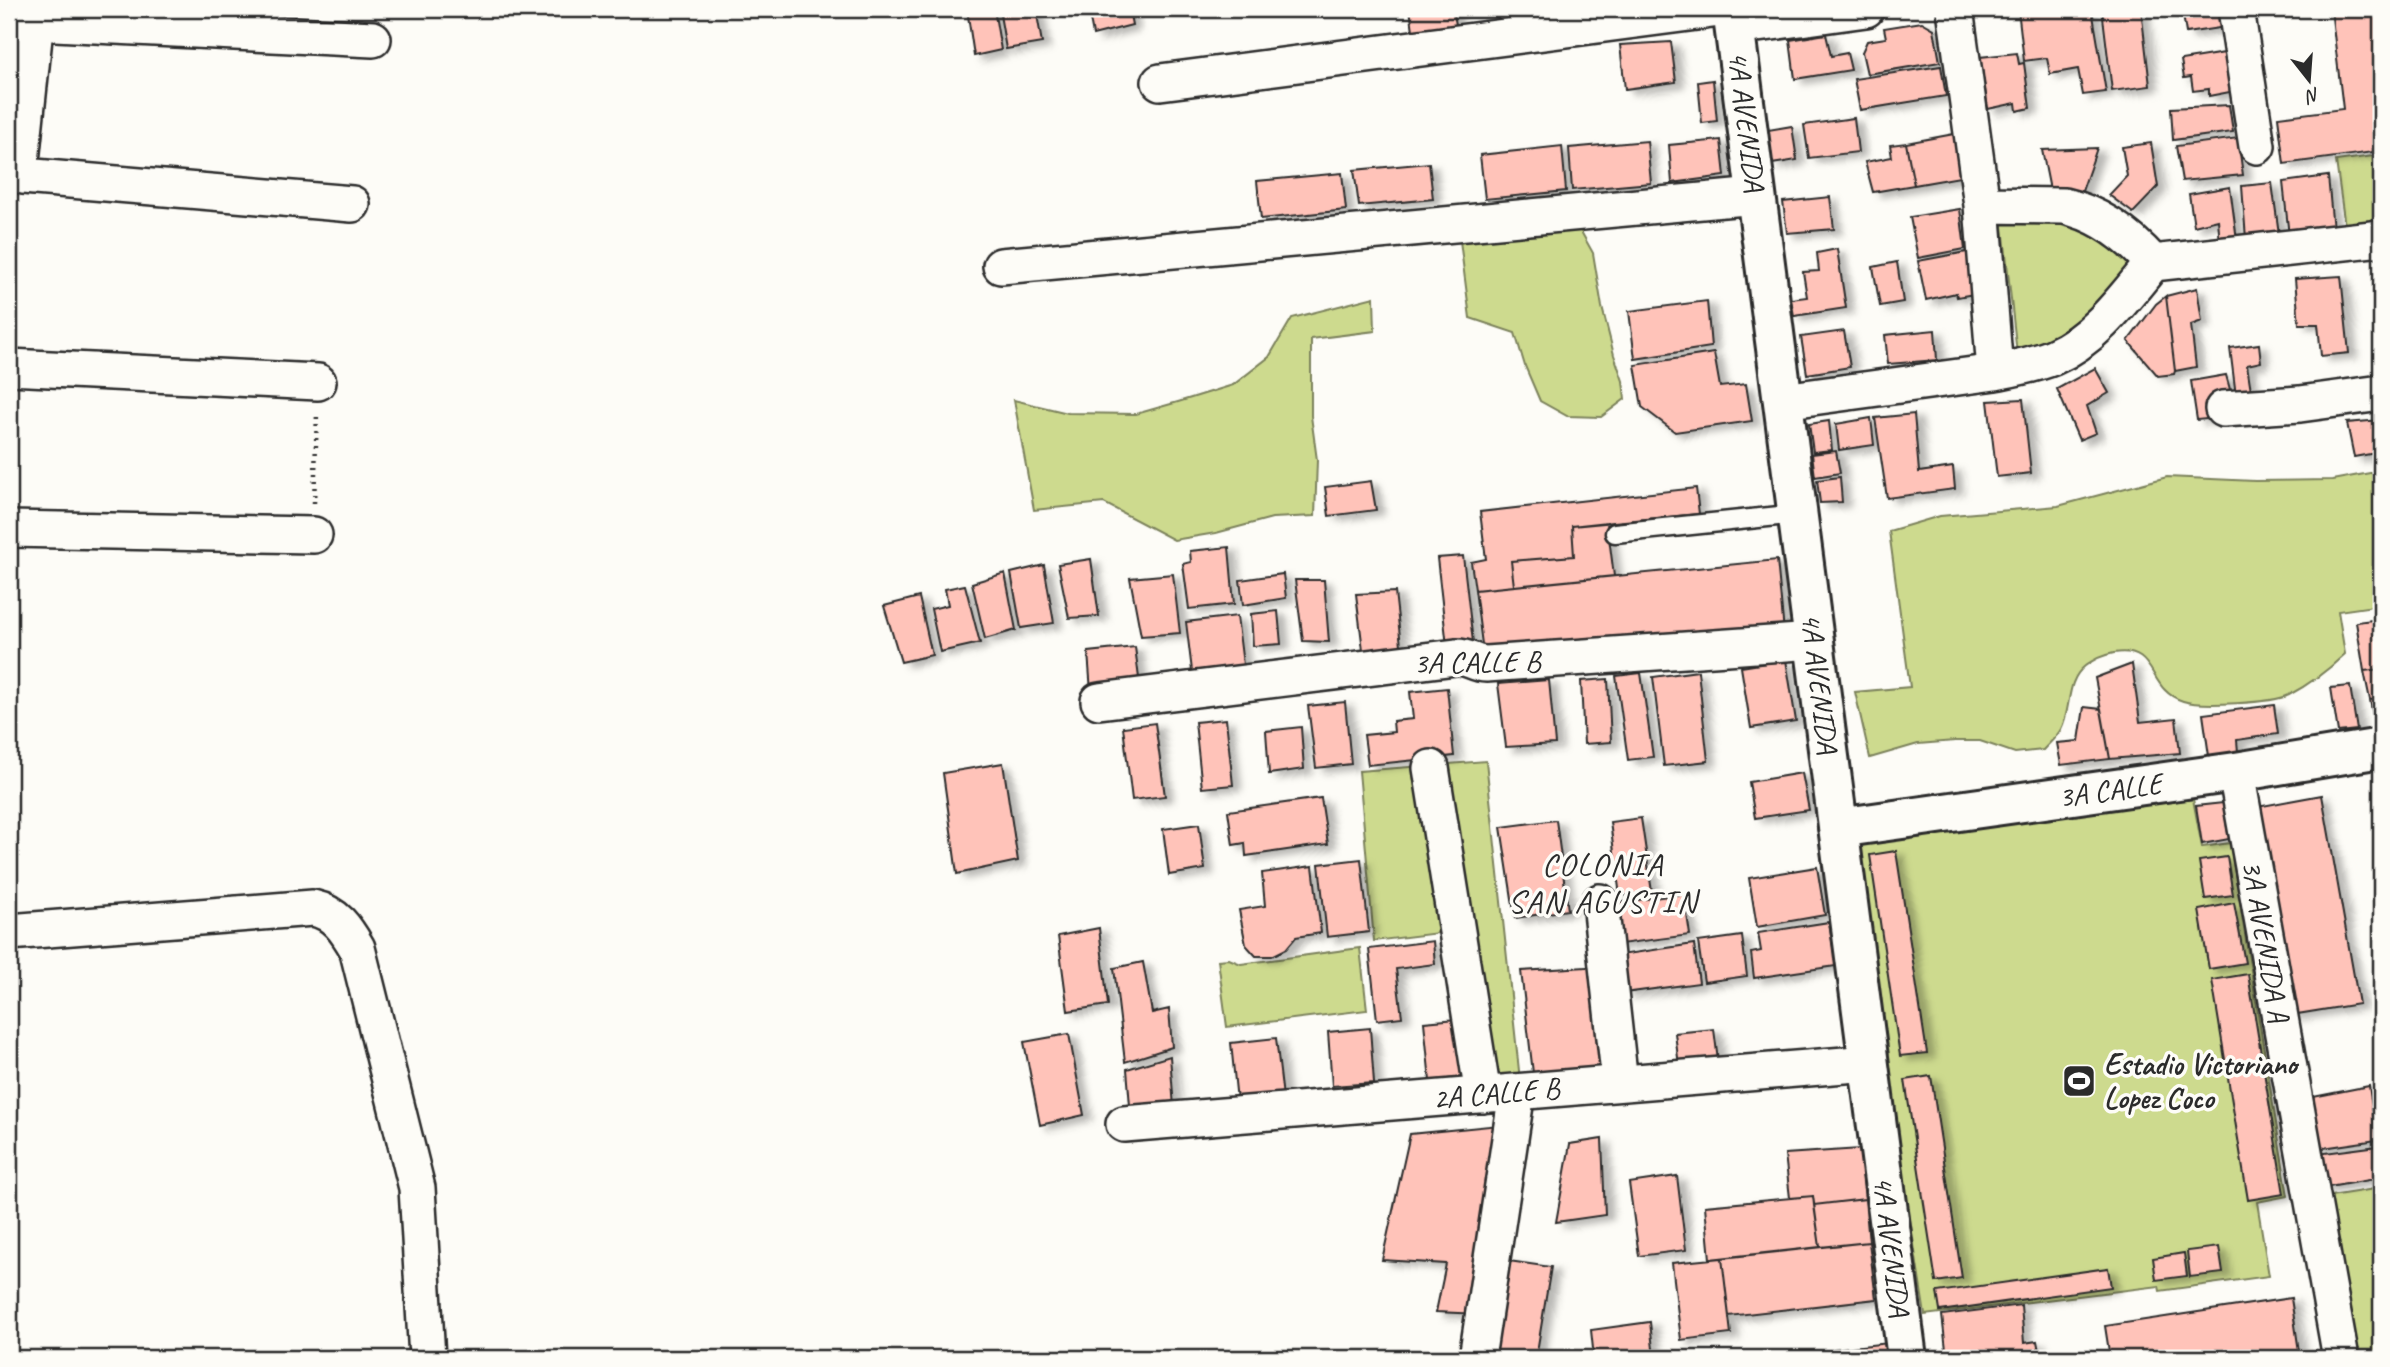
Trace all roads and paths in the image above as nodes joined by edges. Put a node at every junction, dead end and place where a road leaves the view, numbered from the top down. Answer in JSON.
{"nodes":[{"id":1,"x":1866,"y":9,"type":"edge"},
{"id":2,"x":1955,"y":9,"type":"edge"},
{"id":3,"x":2236,"y":9,"type":"edge"},
{"id":4,"x":36,"y":15,"type":"edge"},
{"id":5,"x":1729,"y":15,"type":"edge"},
{"id":6,"x":373,"y":39,"type":"dead end"},
{"id":7,"x":1160,"y":82,"type":"dead end"},
{"id":8,"x":18,"y":104,"type":"edge"},
{"id":9,"x":2257,"y":146,"type":"dead end"},
{"id":10,"x":1756,"y":196,"type":"junction"},
{"id":11,"x":352,"y":204,"type":"dead end"},
{"id":12,"x":1982,"y":205,"type":"junction"},
{"id":13,"x":2381,"y":238,"type":"edge"},
{"id":14,"x":2153,"y":263,"type":"junction"},
{"id":15,"x":1001,"y":266,"type":"dead end"},
{"id":16,"x":9,"y":367,"type":"edge"},
{"id":17,"x":1995,"y":372,"type":"junction"},
{"id":18,"x":318,"y":382,"type":"joint"},
{"id":19,"x":2381,"y":393,"type":"edge"},
{"id":20,"x":1783,"y":401,"type":"junction"},
{"id":21,"x":2223,"y":409,"type":"dead end"},
{"id":22,"x":1798,"y":514,"type":"junction"},
{"id":23,"x":9,"y":529,"type":"edge"},
{"id":24,"x":1615,"y":533,"type":"dead end"},
{"id":25,"x":313,"y":535,"type":"joint"},
{"id":26,"x":1814,"y":641,"type":"junction"},
{"id":27,"x":1100,"y":701,"type":"dead end"},
{"id":28,"x":2381,"y":748,"type":"edge"},
{"id":29,"x":1431,"y":768,"type":"dead end"},
{"id":30,"x":2236,"y":772,"type":"junction"},
{"id":31,"x":1838,"y":828,"type":"junction"},
{"id":32,"x":1600,"y":902,"type":"dead end"},
{"id":33,"x":9,"y":932,"type":"edge"},
{"id":34,"x":1869,"y":1063,"type":"junction"},
{"id":35,"x":1620,"y":1083,"type":"junction"},
{"id":36,"x":1517,"y":1092,"type":"junction"},
{"id":37,"x":1483,"y":1095,"type":"junction"},
{"id":38,"x":1124,"y":1124,"type":"dead end"},
{"id":39,"x":426,"y":1358,"type":"edge"},
{"id":40,"x":1477,"y":1358,"type":"edge"},
{"id":41,"x":1907,"y":1358,"type":"edge"},
{"id":42,"x":2341,"y":1358,"type":"edge"}],
"edges":[{"from":1,"to":5,"type":"street"},
{"from":2,"to":12,"type":"street"},
{"from":3,"to":9,"type":"street"},
{"from":4,"to":6,"type":"street"},
{"from":4,"to":8,"type":"street"},
{"from":5,"to":7,"type":"street"},
{"from":5,"to":10,"type":"street","name":"4A AVENIDA"},
{"from":8,"to":11,"type":"street"},
{"from":10,"to":15,"type":"street"},
{"from":10,"to":20,"type":"street","name":"4A AVENIDA"},
{"from":12,"to":14,"type":"street"},
{"from":12,"to":17,"type":"street"},
{"from":13,"to":14,"type":"street"},
{"from":14,"to":17,"type":"street"},
{"from":16,"to":18,"type":"street"},
{"from":17,"to":20,"type":"street"},
{"from":18,"to":25,"type":"path"},
{"from":19,"to":21,"type":"street"},
{"from":20,"to":22,"type":"street","name":"4A AVENIDA"},
{"from":22,"to":24,"type":"lane"},
{"from":22,"to":26,"type":"street","name":"4A AVENIDA"},
{"from":23,"to":25,"type":"street"},
{"from":26,"to":27,"type":"street","name":"3A CALLE B"},
{"from":26,"to":31,"type":"street","name":"4A AVENIDA"},
{"from":28,"to":30,"type":"street","name":"3A CALLE"},
{"from":29,"to":37,"type":"street"},
{"from":30,"to":31,"type":"street","name":"3A CALLE"},
{"from":30,"to":42,"type":"street","name":"3A AVENIDA A"},
{"from":31,"to":34,"type":"street","name":"4A AVENIDA"},
{"from":32,"to":35,"type":"street"},
{"from":33,"to":39,"type":"street"},
{"from":34,"to":35,"type":"street","name":"2A CALLE B"},
{"from":34,"to":41,"type":"street","name":"4A AVENIDA"},
{"from":35,"to":36,"type":"street","name":"2A CALLE B"},
{"from":36,"to":37,"type":"street","name":"2A CALLE B"},
{"from":36,"to":40,"type":"street"},
{"from":37,"to":38,"type":"street","name":"2A CALLE B"}]}
